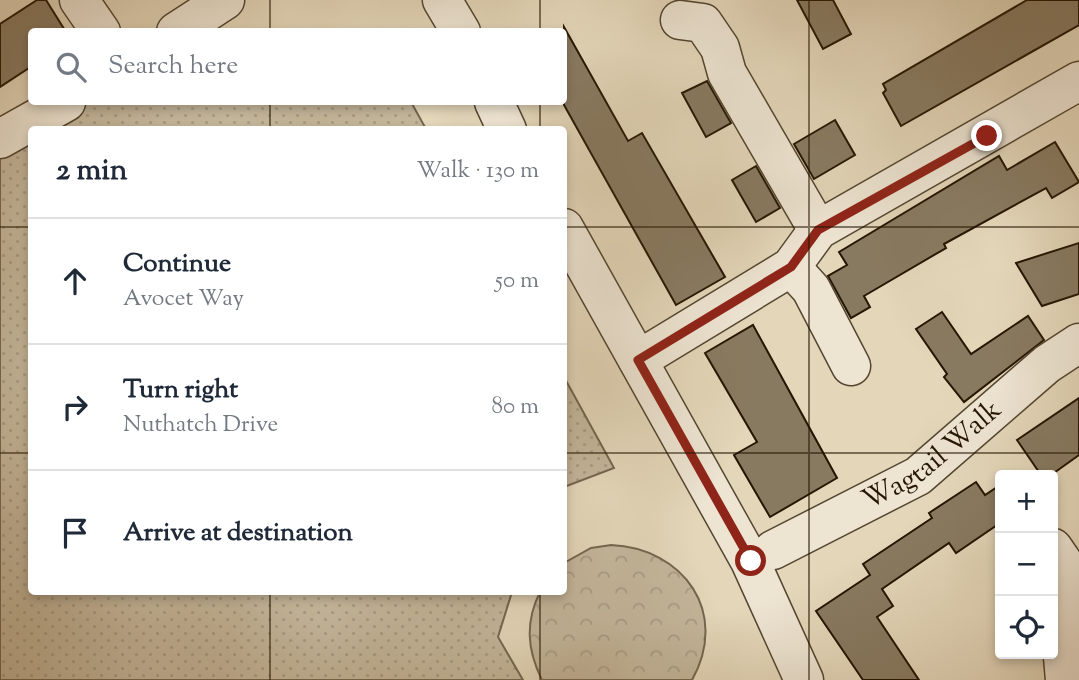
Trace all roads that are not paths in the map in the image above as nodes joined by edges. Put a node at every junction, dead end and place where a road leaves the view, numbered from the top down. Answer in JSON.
{"nodes":[{"id":1,"x":79,"y":0,"type":"edge"},
{"id":2,"x":225,"y":0,"type":"edge"},
{"id":3,"x":442,"y":0,"type":"edge"},
{"id":4,"x":680,"y":20,"type":"dead end"},
{"id":5,"x":98,"y":28,"type":"edge"},
{"id":6,"x":182,"y":28,"type":"edge"},
{"id":7,"x":459,"y":28,"type":"edge"},
{"id":8,"x":1079,"y":81,"type":"edge"},
{"id":9,"x":61,"y":105,"type":"edge"},
{"id":10,"x":496,"y":105,"type":"edge"},
{"id":11,"x":506,"y":126,"type":"edge"},
{"id":12,"x":0,"y":139,"type":"edge"},
{"id":13,"x":818,"y":230,"type":"junction"},
{"id":14,"x":567,"y":233,"type":"edge"},
{"id":15,"x":791,"y":267,"type":"junction"},
{"id":16,"x":1079,"y":343,"type":"edge"},
{"id":17,"x":638,"y":360,"type":"junction"},
{"id":18,"x":851,"y":366,"type":"dead end"},
{"id":19,"x":773,"y":550,"type":"dead end"},
{"id":20,"x":1058,"y":556,"type":"edge"},
{"id":21,"x":1058,"y":634,"type":"edge"},
{"id":22,"x":1058,"y":641,"type":"edge"},
{"id":23,"x":804,"y":680,"type":"edge"},
{"id":24,"x":1065,"y":680,"type":"edge"}],
"edges":[{"from":1,"to":5,"type":"street"},
{"from":2,"to":6,"type":"street"},
{"from":3,"to":7,"type":"street"},
{"from":4,"to":13,"type":"street"},
{"from":8,"to":13,"type":"street"},
{"from":9,"to":12,"type":"street"},
{"from":10,"to":11,"type":"street"},
{"from":13,"to":15,"type":"street"},
{"from":14,"to":17,"type":"street"},
{"from":15,"to":17,"type":"street"},
{"from":15,"to":18,"type":"street"},
{"from":16,"to":19,"type":"street","name":"Wagtail Walk"},
{"from":17,"to":23,"type":"street"},
{"from":20,"to":21,"type":"street"},
{"from":22,"to":24,"type":"street"}]}
